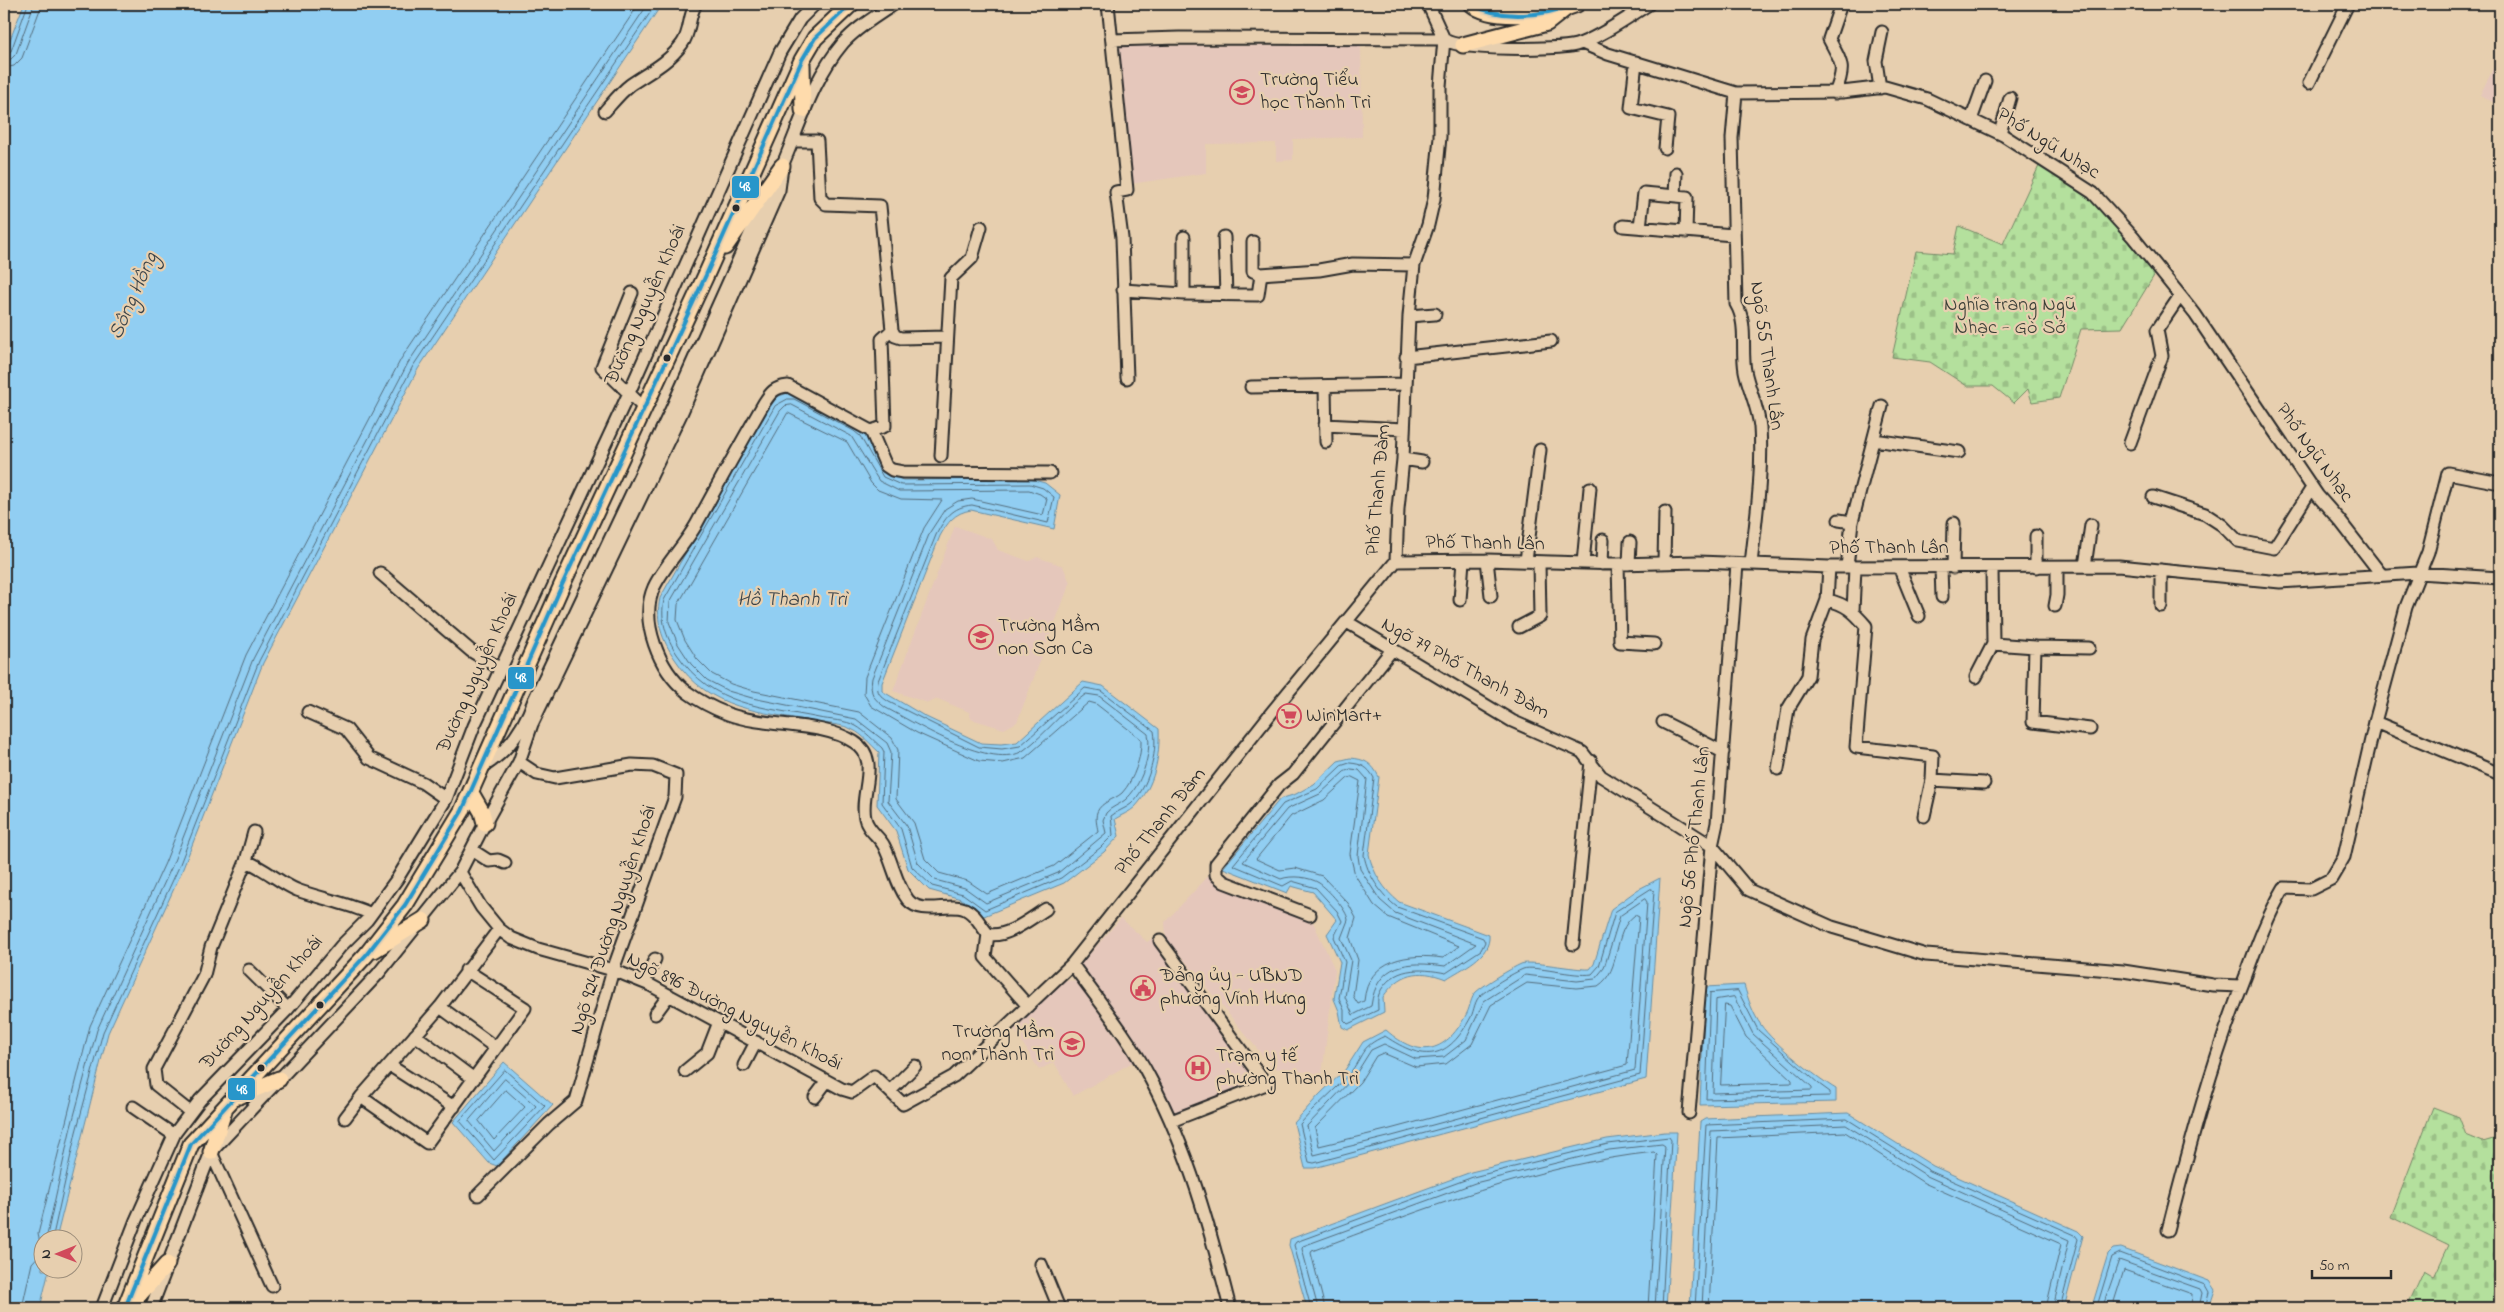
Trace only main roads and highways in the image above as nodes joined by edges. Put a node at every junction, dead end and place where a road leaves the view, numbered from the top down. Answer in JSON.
{"nodes":[{"id":1,"x":851,"y":4,"type":"edge"},
{"id":2,"x":1472,"y":4,"type":"edge"},
{"id":3,"x":1572,"y":6,"type":"edge"},
{"id":4,"x":1463,"y":46,"type":"road end"},
{"id":5,"x":802,"y":60,"type":"junction"},
{"id":6,"x":803,"y":110,"type":"road end"},
{"id":7,"x":782,"y":166,"type":"road end"},
{"id":8,"x":706,"y":275,"type":"junction"},
{"id":9,"x":471,"y":793,"type":"junction"},
{"id":10,"x":485,"y":823,"type":"road end"},
{"id":11,"x":424,"y":920,"type":"road end"},
{"id":12,"x":366,"y":955,"type":"junction"},
{"id":13,"x":279,"y":1079,"type":"road end"},
{"id":14,"x":230,"y":1103,"type":"junction"},
{"id":15,"x":211,"y":1152,"type":"road end"},
{"id":16,"x":167,"y":1264,"type":"road end"},
{"id":17,"x":126,"y":1308,"type":"edge"}],
"edges":[{"from":1,"to":5,"type":"main road","name":"Đường Nguyễn Khoái"},
{"from":2,"to":3,"type":"main road"},
{"from":3,"to":4,"type":"main road"},
{"from":5,"to":6,"type":"main road"},
{"from":5,"to":8,"type":"main road","name":"Đường Nguyễn Khoái"},
{"from":7,"to":8,"type":"main road"},
{"from":8,"to":9,"type":"main road","name":"Đường Nguyễn Khoái"},
{"from":9,"to":10,"type":"main road"},
{"from":9,"to":12,"type":"main road","name":"Đường Nguyễn Khoái"},
{"from":11,"to":12,"type":"main road"},
{"from":12,"to":14,"type":"main road","name":"Đường Nguyễn Khoái"},
{"from":13,"to":14,"type":"main road"},
{"from":14,"to":15,"type":"main road"},
{"from":14,"to":17,"type":"main road","name":"Đường Nguyễn Khoái"},
{"from":16,"to":17,"type":"main road"}]}
